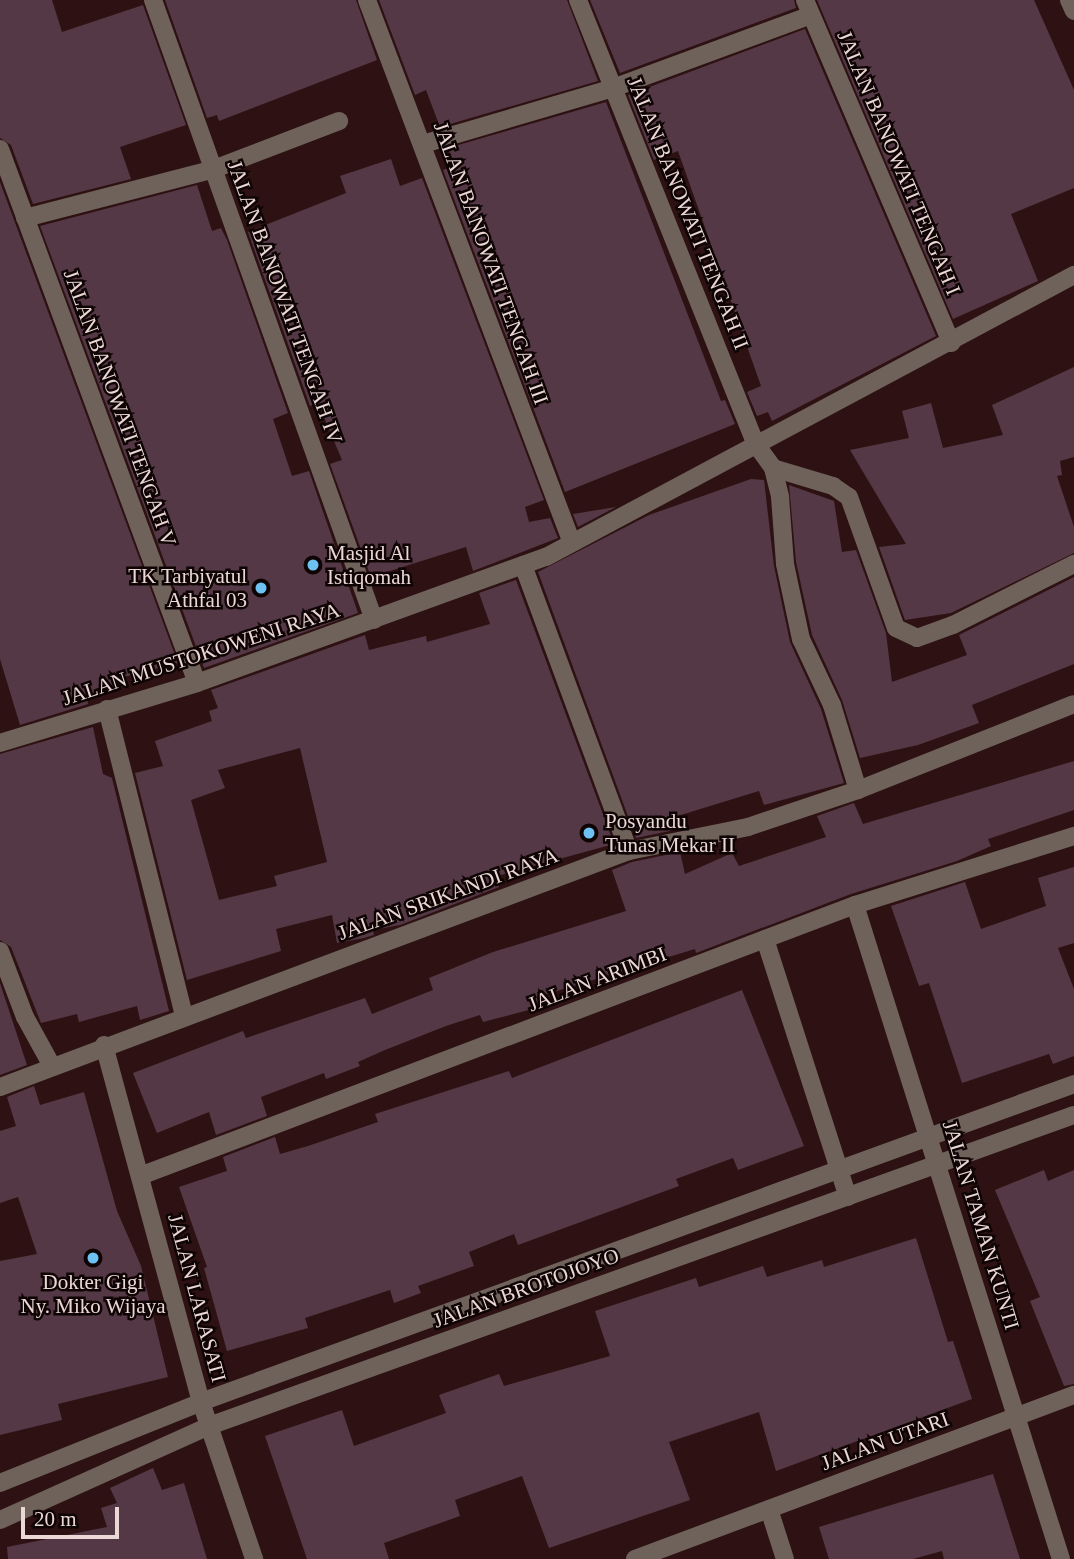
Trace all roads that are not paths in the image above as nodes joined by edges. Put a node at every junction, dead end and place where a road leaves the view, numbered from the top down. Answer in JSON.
{"nodes":[{"id":1,"x":153,"y":0,"type":"edge"},
{"id":2,"x":368,"y":0,"type":"edge"},
{"id":3,"x":578,"y":0,"type":"edge"},
{"id":4,"x":1069,"y":0,"type":"edge"},
{"id":5,"x":808,"y":8,"type":"edge"},
{"id":6,"x":1074,"y":11,"type":"edge"},
{"id":7,"x":613,"y":88,"type":"junction"},
{"id":8,"x":339,"y":121,"type":"dead end"},
{"id":9,"x":423,"y":144,"type":"junction"},
{"id":10,"x":0,"y":149,"type":"edge"},
{"id":11,"x":214,"y":169,"type":"junction"},
{"id":12,"x":25,"y":218,"type":"junction"},
{"id":13,"x":1074,"y":275,"type":"edge"},
{"id":14,"x":951,"y":343,"type":"junction"},
{"id":15,"x":755,"y":443,"type":"junction"},
{"id":16,"x":773,"y":468,"type":"junction"},
{"id":17,"x":572,"y":543,"type":"junction"},
{"id":18,"x":1074,"y":564,"type":"edge"},
{"id":19,"x":523,"y":565,"type":"junction"},
{"id":20,"x":374,"y":620,"type":"junction"},
{"id":21,"x":197,"y":683,"type":"junction"},
{"id":22,"x":1074,"y":704,"type":"edge"},
{"id":23,"x":107,"y":709,"type":"junction"},
{"id":24,"x":2,"y":737,"type":"edge"},
{"id":25,"x":858,"y":790,"type":"junction"},
{"id":26,"x":1074,"y":836,"type":"edge"},
{"id":27,"x":629,"y":851,"type":"junction"},
{"id":28,"x":855,"y":905,"type":"junction"},
{"id":29,"x":765,"y":939,"type":"junction"},
{"id":30,"x":0,"y":951,"type":"edge"},
{"id":31,"x":184,"y":1016,"type":"junction"},
{"id":32,"x":104,"y":1045,"type":"junction"},
{"id":33,"x":52,"y":1066,"type":"junction"},
{"id":34,"x":1074,"y":1084,"type":"edge"},
{"id":35,"x":0,"y":1087,"type":"edge"},
{"id":36,"x":1074,"y":1115,"type":"edge"},
{"id":37,"x":930,"y":1138,"type":"junction"},
{"id":38,"x":939,"y":1164,"type":"junction"},
{"id":39,"x":839,"y":1167,"type":"junction"},
{"id":40,"x":141,"y":1176,"type":"junction"},
{"id":41,"x":848,"y":1197,"type":"junction"},
{"id":42,"x":1074,"y":1395,"type":"edge"},
{"id":43,"x":201,"y":1402,"type":"junction"},
{"id":44,"x":1017,"y":1416,"type":"junction"},
{"id":45,"x":209,"y":1426,"type":"junction"},
{"id":46,"x":0,"y":1483,"type":"edge"},
{"id":47,"x":769,"y":1509,"type":"junction"},
{"id":48,"x":0,"y":1520,"type":"edge"},
{"id":49,"x":254,"y":1559,"type":"edge"},
{"id":50,"x":635,"y":1559,"type":"edge"},
{"id":51,"x":786,"y":1559,"type":"edge"},
{"id":52,"x":1061,"y":1559,"type":"edge"}],
"edges":[{"from":1,"to":11,"type":"street","name":"JALAN BANOWATI TENGAH IV"},
{"from":2,"to":9,"type":"street","name":"JALAN BANOWATI TENGAH III"},
{"from":3,"to":7,"type":"street","name":"JALAN BANOWATI TENGAH II"},
{"from":4,"to":6,"type":"street"},
{"from":5,"to":7,"type":"street"},
{"from":5,"to":14,"type":"street","name":"JALAN BANOWATI TENGAH I"},
{"from":7,"to":9,"type":"street"},
{"from":7,"to":15,"type":"street","name":"JALAN BANOWATI TENGAH II"},
{"from":8,"to":11,"type":"street"},
{"from":9,"to":17,"type":"street","name":"JALAN BANOWATI TENGAH III"},
{"from":10,"to":12,"type":"street","name":"JALAN BANOWATI TENGAH V"},
{"from":11,"to":12,"type":"street"},
{"from":11,"to":20,"type":"street","name":"JALAN BANOWATI TENGAH IV"},
{"from":12,"to":21,"type":"street","name":"JALAN BANOWATI TENGAH V"},
{"from":13,"to":14,"type":"street","name":"JALAN MUSTOKOWENI RAYA"},
{"from":14,"to":15,"type":"street","name":"JALAN MUSTOKOWENI RAYA"},
{"from":15,"to":16,"type":"street"},
{"from":15,"to":17,"type":"street","name":"JALAN MUSTOKOWENI RAYA"},
{"from":16,"to":18,"type":"street"},
{"from":16,"to":25,"type":"street"},
{"from":17,"to":19,"type":"street","name":"JALAN MUSTOKOWENI RAYA"},
{"from":19,"to":20,"type":"street","name":"JALAN MUSTOKOWENI RAYA"},
{"from":19,"to":27,"type":"street"},
{"from":20,"to":21,"type":"street","name":"JALAN MUSTOKOWENI RAYA"},
{"from":21,"to":23,"type":"street","name":"JALAN MUSTOKOWENI RAYA"},
{"from":22,"to":25,"type":"street","name":"JALAN SRIKANDI RAYA"},
{"from":23,"to":24,"type":"street","name":"JALAN MUSTOKOWENI RAYA"},
{"from":23,"to":31,"type":"street"},
{"from":25,"to":27,"type":"street","name":"JALAN SRIKANDI RAYA"},
{"from":26,"to":28,"type":"street","name":"JALAN ARIMBI"},
{"from":27,"to":31,"type":"street","name":"JALAN SRIKANDI RAYA"},
{"from":28,"to":29,"type":"street","name":"JALAN ARIMBI"},
{"from":28,"to":37,"type":"street","name":"JALAN TAMAN KUNTI"},
{"from":29,"to":39,"type":"street"},
{"from":29,"to":40,"type":"street","name":"JALAN ARIMBI"},
{"from":30,"to":33,"type":"street"},
{"from":31,"to":32,"type":"street","name":"JALAN SRIKANDI RAYA"},
{"from":32,"to":33,"type":"street","name":"JALAN SRIKANDI RAYA"},
{"from":32,"to":40,"type":"street","name":"JALAN LARASATI"},
{"from":33,"to":35,"type":"street","name":"JALAN SRIKANDI RAYA"},
{"from":34,"to":37,"type":"street","name":"JALAN BROTOJOYO"},
{"from":36,"to":38,"type":"street","name":"JALAN BROTOJOYO"},
{"from":37,"to":38,"type":"street","name":"JALAN TAMAN KUNTI"},
{"from":37,"to":39,"type":"street","name":"JALAN BROTOJOYO"},
{"from":38,"to":41,"type":"street","name":"JALAN BROTOJOYO"},
{"from":38,"to":44,"type":"street","name":"JALAN TAMAN KUNTI"},
{"from":39,"to":41,"type":"street"},
{"from":39,"to":43,"type":"street","name":"JALAN BROTOJOYO"},
{"from":40,"to":43,"type":"street","name":"JALAN LARASATI"},
{"from":41,"to":45,"type":"street","name":"JALAN BROTOJOYO"},
{"from":42,"to":44,"type":"street","name":"JALAN UTARI"},
{"from":43,"to":45,"type":"street","name":"JALAN LARASATI"},
{"from":43,"to":46,"type":"street","name":"JALAN BROTOJOYO"},
{"from":44,"to":47,"type":"street","name":"JALAN UTARI"},
{"from":44,"to":52,"type":"street","name":"JALAN TAMAN KUNTI"},
{"from":45,"to":48,"type":"street","name":"JALAN BROTOJOYO"},
{"from":45,"to":49,"type":"street","name":"JALAN LARASATI"},
{"from":47,"to":50,"type":"street","name":"JALAN UTARI"},
{"from":47,"to":51,"type":"street"}]}
